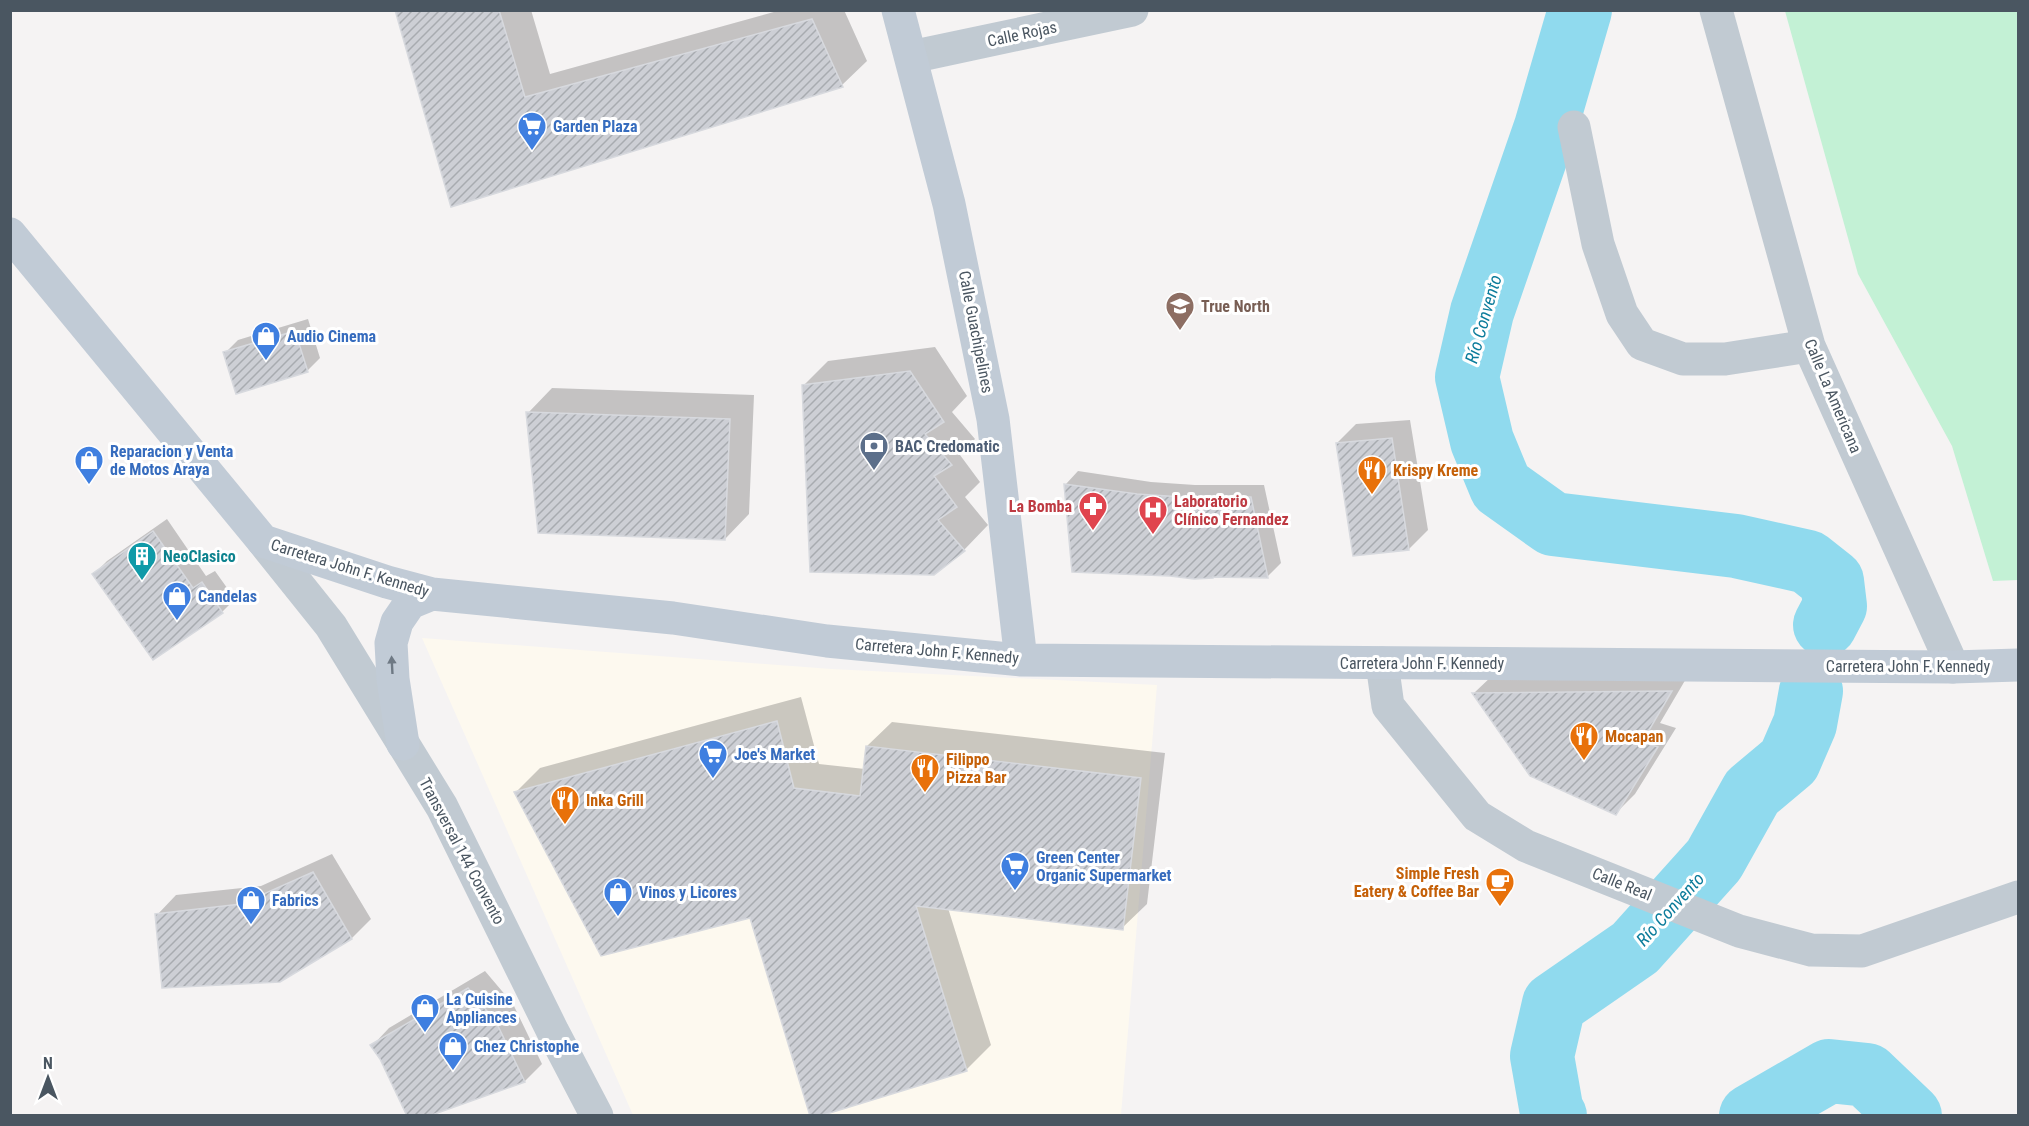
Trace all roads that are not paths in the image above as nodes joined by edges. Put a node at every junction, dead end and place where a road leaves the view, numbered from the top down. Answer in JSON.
{"nodes":[{"id":1,"x":898,"y":10,"type":"edge"},
{"id":2,"x":1132,"y":10,"type":"edge"},
{"id":3,"x":1716,"y":10,"type":"edge"},
{"id":4,"x":911,"y":57,"type":"junction"},
{"id":5,"x":1574,"y":127,"type":"dead end"},
{"id":6,"x":10,"y":234,"type":"edge"},
{"id":7,"x":1809,"y":346,"type":"junction"},
{"id":8,"x":263,"y":541,"type":"junction"},
{"id":9,"x":432,"y":594,"type":"junction"},
{"id":10,"x":1021,"y":660,"type":"junction"},
{"id":11,"x":1382,"y":663,"type":"junction"},
{"id":12,"x":2019,"y":665,"type":"edge"},
{"id":13,"x":1953,"y":667,"type":"junction"},
{"id":14,"x":403,"y":744,"type":"junction"},
{"id":15,"x":2019,"y":897,"type":"edge"},
{"id":16,"x":597,"y":1116,"type":"edge"}],
"edges":[{"from":1,"to":4,"type":"main road","name":"Calle Guachipelines"},
{"from":2,"to":4,"type":"street","name":"Calle Rojas"},
{"from":3,"to":7,"type":"street","name":"Calle La Americana"},
{"from":4,"to":10,"type":"main road","name":"Calle Guachipelines"},
{"from":5,"to":7,"type":"street"},
{"from":6,"to":8,"type":"main road","name":"Carretera John F. Kennedy"},
{"from":7,"to":13,"type":"street","name":"Calle La Americana"},
{"from":8,"to":9,"type":"main road","name":"Carretera John F. Kennedy"},
{"from":8,"to":14,"type":"street","name":"Transversal 144 Convento"},
{"from":9,"to":10,"type":"main road","name":"Carretera John F. Kennedy"},
{"from":14,"to":9,"type":"main road","one_way":true},
{"from":10,"to":11,"type":"main road","name":"Carretera John F. Kennedy"},
{"from":11,"to":13,"type":"main road","name":"Carretera John F. Kennedy"},
{"from":11,"to":15,"type":"street","name":"Calle Real"},
{"from":12,"to":13,"type":"main road","name":"Carretera John F. Kennedy"},
{"from":14,"to":16,"type":"street","name":"Transversal 144 Convento"}]}
